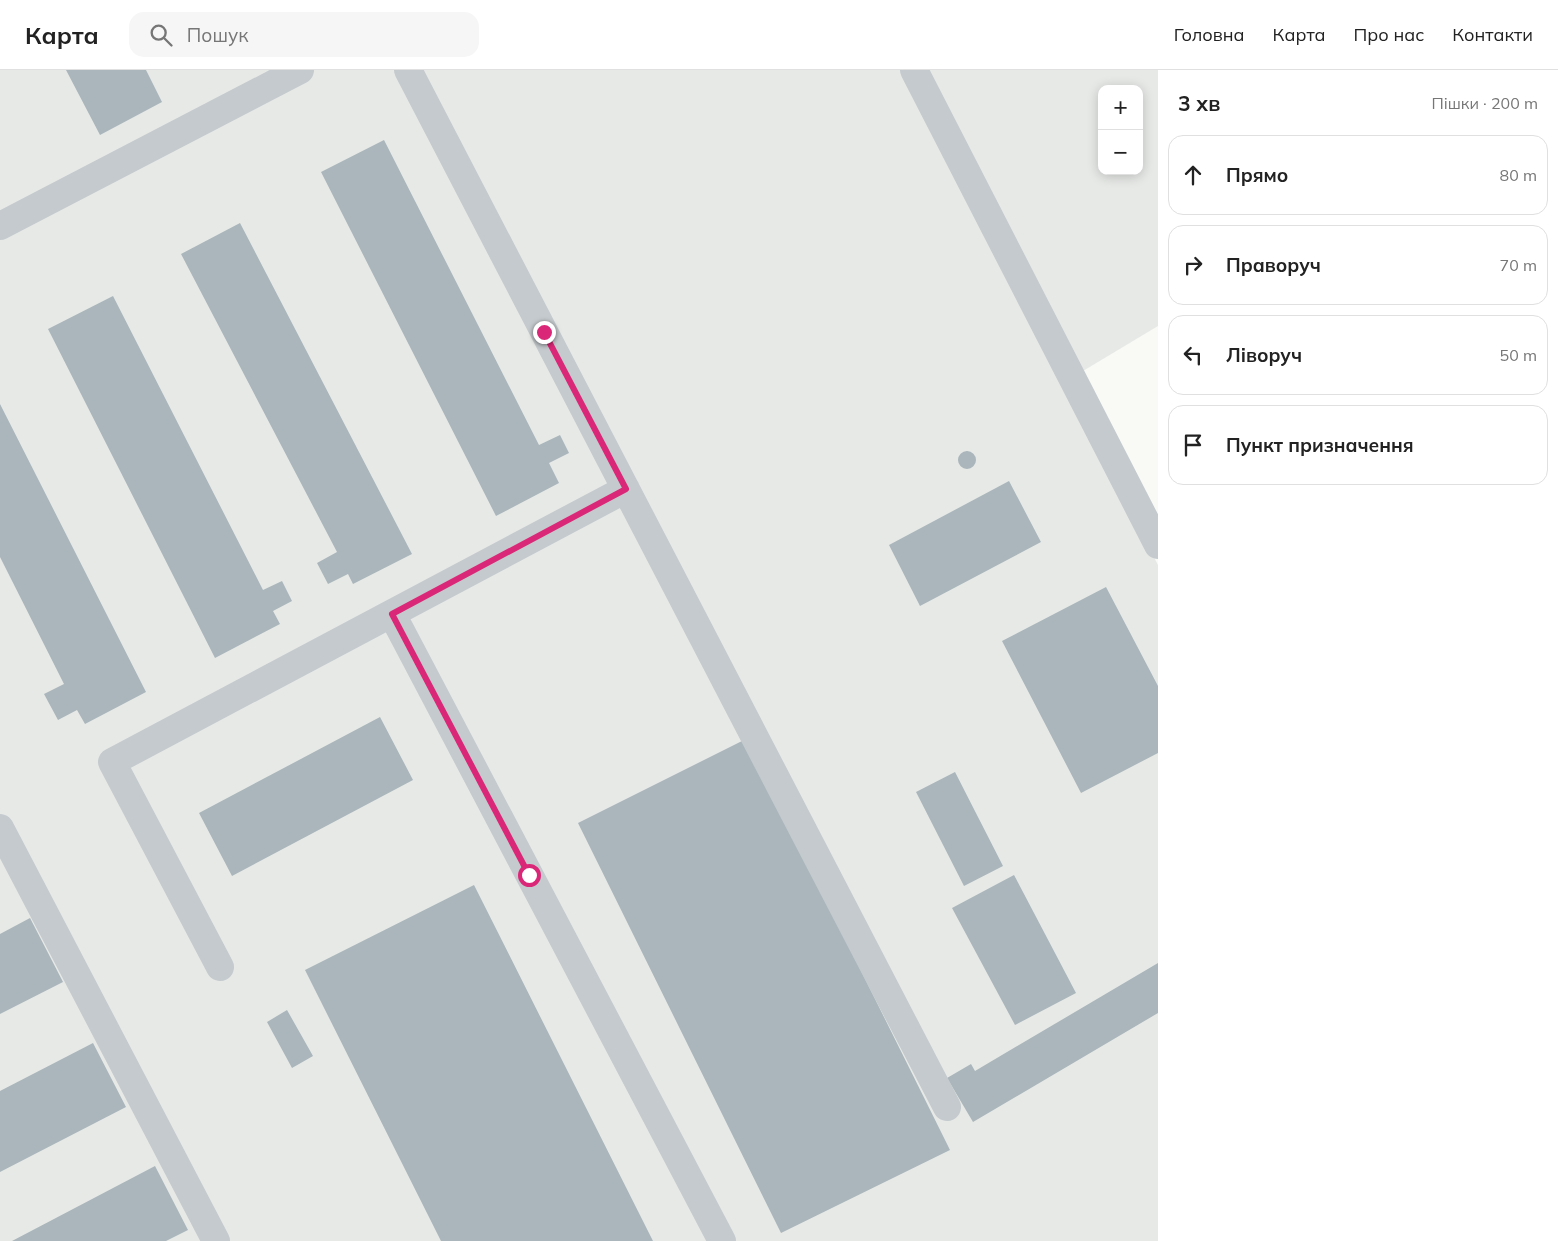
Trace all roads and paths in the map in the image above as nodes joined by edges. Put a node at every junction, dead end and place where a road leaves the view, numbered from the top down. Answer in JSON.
{"nodes":[{"id":1,"x":300,"y":70,"type":"edge"},
{"id":2,"x":408,"y":70,"type":"edge"},
{"id":3,"x":914,"y":70,"type":"edge"},
{"id":4,"x":0,"y":226,"type":"edge"},
{"id":5,"x":626,"y":489,"type":"junction"},
{"id":6,"x":1158,"y":545,"type":"edge"},
{"id":7,"x":392,"y":614,"type":"junction"},
{"id":8,"x":0,"y":828,"type":"edge"},
{"id":9,"x":220,"y":966,"type":"dead end"},
{"id":10,"x":948,"y":1107,"type":"dead end"},
{"id":11,"x":216,"y":1241,"type":"edge"},
{"id":12,"x":722,"y":1241,"type":"edge"}],
"edges":[{"from":1,"to":4,"type":"lane"},
{"from":2,"to":5,"type":"lane"},
{"from":3,"to":6,"type":"lane"},
{"from":5,"to":7,"type":"lane"},
{"from":5,"to":10,"type":"lane"},
{"from":7,"to":9,"type":"lane"},
{"from":7,"to":12,"type":"lane"},
{"from":8,"to":11,"type":"lane"}]}
